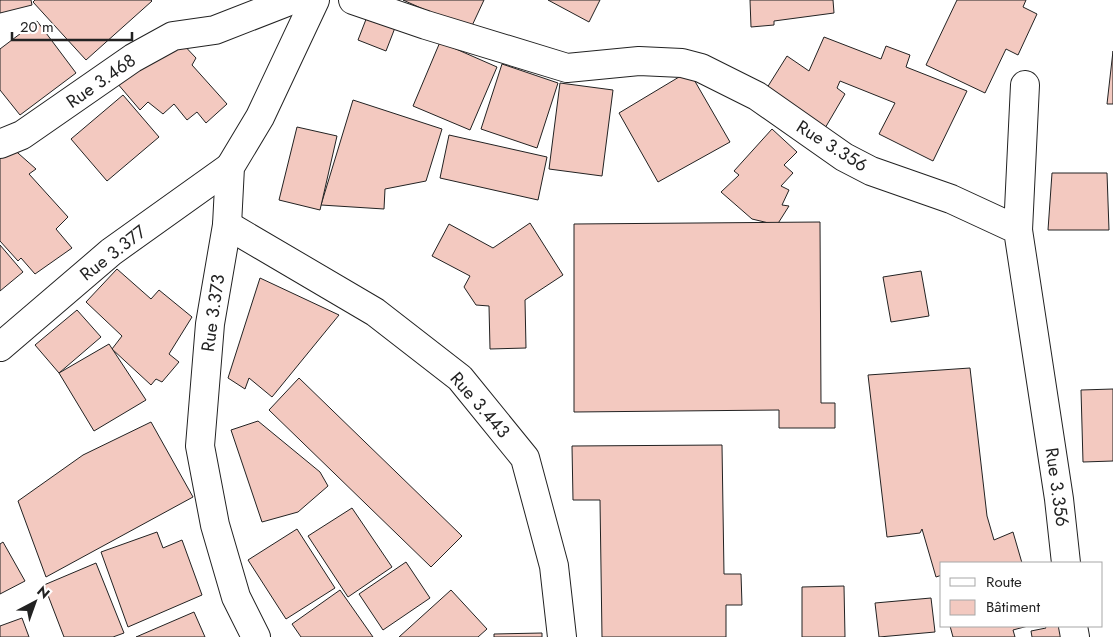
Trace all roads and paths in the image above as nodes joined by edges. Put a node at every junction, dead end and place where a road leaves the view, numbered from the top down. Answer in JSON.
{"nodes":[{"id":1,"x":292,"y":0,"type":"edge"},
{"id":2,"x":315,"y":0,"type":"edge"},
{"id":3,"x":353,"y":0,"type":"edge"},
{"id":4,"x":1025,"y":85,"type":"dead end"},
{"id":5,"x":0,"y":144,"type":"edge"},
{"id":6,"x":230,"y":167,"type":"junction"},
{"id":7,"x":227,"y":225,"type":"junction"},
{"id":8,"x":1018,"y":230,"type":"junction"},
{"id":9,"x":0,"y":347,"type":"edge"},
{"id":10,"x":1066,"y":562,"type":"edge"},
{"id":11,"x":256,"y":637,"type":"edge"},
{"id":12,"x":562,"y":637,"type":"edge"}],
"edges":[{"from":1,"to":5,"type":"street","name":"Rue 3.468"},
{"from":2,"to":6,"type":"street","name":"Rue 3.373"},
{"from":3,"to":8,"type":"street","name":"Rue 3.356"},
{"from":4,"to":8,"type":"street"},
{"from":6,"to":7,"type":"street","name":"Rue 3.373"},
{"from":6,"to":9,"type":"street","name":"Rue 3.377"},
{"from":7,"to":11,"type":"street","name":"Rue 3.373"},
{"from":7,"to":12,"type":"street","name":"Rue 3.443"},
{"from":8,"to":10,"type":"street","name":"Rue 3.356"}]}
